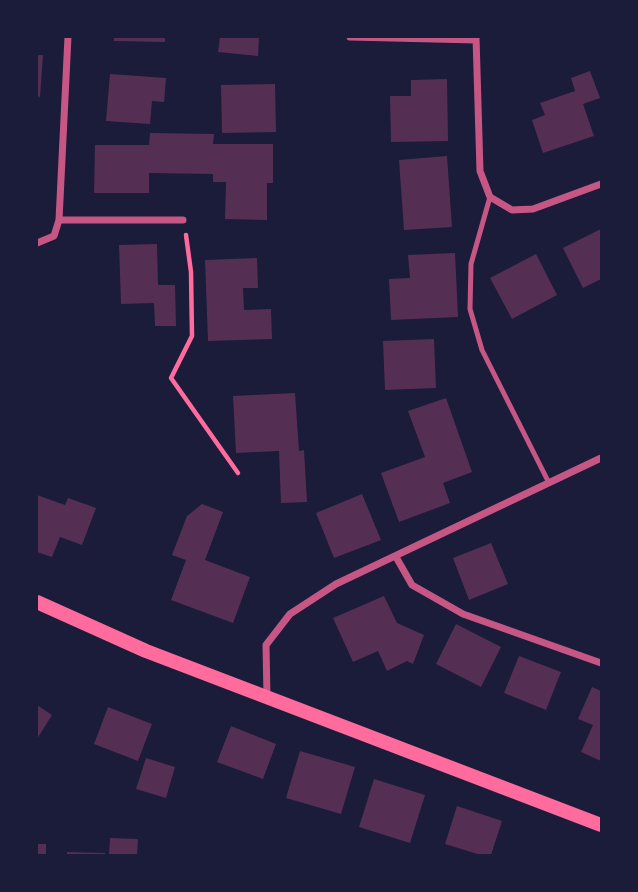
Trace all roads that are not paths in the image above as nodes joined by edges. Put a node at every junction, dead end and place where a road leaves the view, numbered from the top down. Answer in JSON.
{"nodes":[{"id":1,"x":68,"y":37,"type":"edge"},
{"id":2,"x":350,"y":37,"type":"edge"},
{"id":3,"x":476,"y":39,"type":"edge"},
{"id":4,"x":601,"y":184,"type":"edge"},
{"id":5,"x":491,"y":197,"type":"junction"},
{"id":6,"x":59,"y":220,"type":"junction"},
{"id":7,"x":183,"y":220,"type":"road end"},
{"id":8,"x":37,"y":243,"type":"edge"},
{"id":9,"x":601,"y":458,"type":"edge"},
{"id":10,"x":550,"y":483,"type":"junction"},
{"id":11,"x":396,"y":557,"type":"junction"},
{"id":12,"x":37,"y":602,"type":"edge"},
{"id":13,"x":601,"y":663,"type":"edge"},
{"id":14,"x":267,"y":696,"type":"junction"},
{"id":15,"x":601,"y":825,"type":"edge"}],
"edges":[{"from":1,"to":6,"type":"street"},
{"from":2,"to":3,"type":"street"},
{"from":3,"to":5,"type":"street"},
{"from":4,"to":5,"type":"street"},
{"from":5,"to":10,"type":"lane"},
{"from":6,"to":7,"type":"street"},
{"from":6,"to":8,"type":"street"},
{"from":9,"to":10,"type":"street"},
{"from":10,"to":11,"type":"street"},
{"from":11,"to":13,"type":"street"},
{"from":11,"to":14,"type":"street"},
{"from":12,"to":14,"type":"main road"},
{"from":14,"to":15,"type":"main road"}]}
